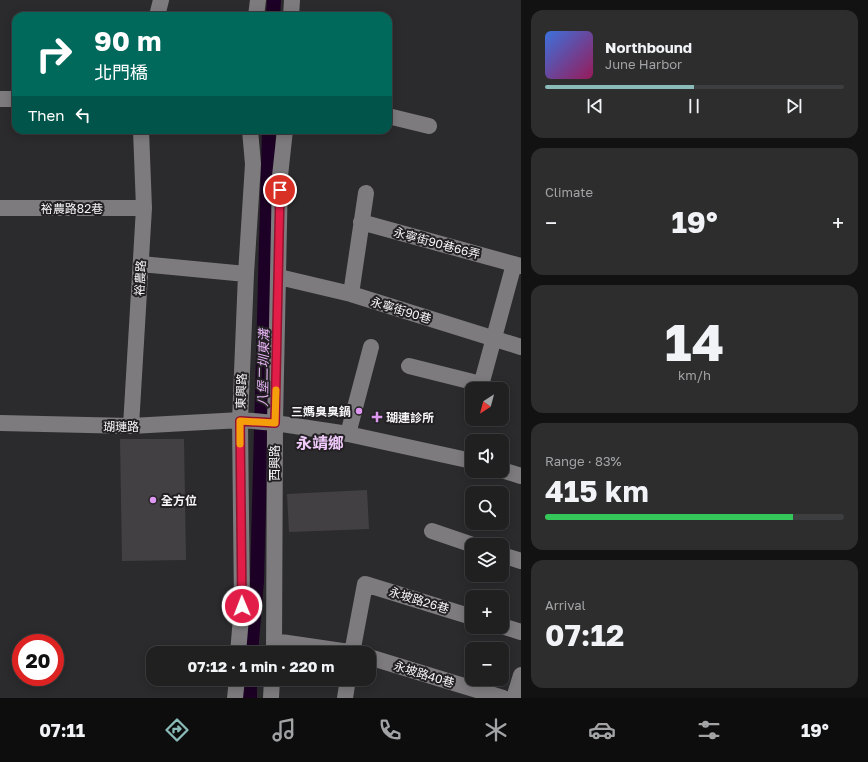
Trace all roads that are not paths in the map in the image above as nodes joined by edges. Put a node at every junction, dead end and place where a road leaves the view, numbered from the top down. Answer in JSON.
{"nodes":[{"id":1,"x":161,"y":0,"type":"edge"},
{"id":2,"x":258,"y":0,"type":"edge"},
{"id":3,"x":292,"y":0,"type":"edge"},
{"id":4,"x":158,"y":12,"type":"edge"},
{"id":5,"x":256,"y":12,"type":"edge"},
{"id":6,"x":291,"y":12,"type":"edge"},
{"id":7,"x":12,"y":99,"type":"edge"},
{"id":8,"x":0,"y":100,"type":"edge"},
{"id":9,"x":392,"y":117,"type":"edge"},
{"id":10,"x":429,"y":126,"type":"dead end"},
{"id":11,"x":141,"y":134,"type":"edge"},
{"id":12,"x":250,"y":134,"type":"edge"},
{"id":13,"x":285,"y":134,"type":"edge"},
{"id":14,"x":366,"y":193,"type":"dead end"},
{"id":15,"x":0,"y":208,"type":"edge"},
{"id":16,"x":144,"y":208,"type":"junction"},
{"id":17,"x":361,"y":222,"type":"junction"},
{"id":18,"x":141,"y":264,"type":"junction"},
{"id":19,"x":517,"y":265,"type":"edge"},
{"id":20,"x":246,"y":274,"type":"junction"},
{"id":21,"x":279,"y":277,"type":"junction"},
{"id":22,"x":351,"y":294,"type":"junction"},
{"id":23,"x":494,"y":338,"type":"junction"},
{"id":24,"x":371,"y":347,"type":"dead end"},
{"id":25,"x":521,"y":347,"type":"edge"},
{"id":26,"x":409,"y":366,"type":"dead end"},
{"id":27,"x":481,"y":382,"type":"edge"},
{"id":28,"x":465,"y":383,"type":"edge"},
{"id":29,"x":241,"y":421,"type":"junction"},
{"id":30,"x":0,"y":423,"type":"edge"},
{"id":31,"x":274,"y":423,"type":"junction"},
{"id":32,"x":131,"y":426,"type":"junction"},
{"id":33,"x":348,"y":434,"type":"junction"},
{"id":34,"x":465,"y":459,"type":"edge"},
{"id":35,"x":509,"y":472,"type":"edge"},
{"id":36,"x":521,"y":476,"type":"edge"},
{"id":37,"x":432,"y":531,"type":"dead end"},
{"id":38,"x":465,"y":542,"type":"edge"},
{"id":39,"x":509,"y":557,"type":"edge"},
{"id":40,"x":521,"y":561,"type":"edge"},
{"id":41,"x":465,"y":615,"type":"edge"},
{"id":42,"x":509,"y":628,"type":"edge"},
{"id":43,"x":521,"y":632,"type":"edge"},
{"id":44,"x":239,"y":646,"type":"edge"},
{"id":45,"x":274,"y":646,"type":"edge"},
{"id":46,"x":354,"y":646,"type":"edge"},
{"id":47,"x":376,"y":659,"type":"edge"},
{"id":48,"x":521,"y":675,"type":"edge"},
{"id":49,"x":236,"y":686,"type":"edge"},
{"id":50,"x":272,"y":686,"type":"edge"},
{"id":51,"x":347,"y":686,"type":"edge"},
{"id":52,"x":235,"y":698,"type":"edge"},
{"id":53,"x":271,"y":698,"type":"edge"},
{"id":54,"x":345,"y":698,"type":"edge"},
{"id":55,"x":503,"y":698,"type":"edge"},
{"id":56,"x":514,"y":698,"type":"edge"}],
"edges":[{"from":1,"to":4,"type":"street"},
{"from":2,"to":5,"type":"street"},
{"from":3,"to":6,"type":"street"},
{"from":7,"to":8,"type":"street"},
{"from":9,"to":10,"type":"street"},
{"from":11,"to":16,"type":"street","name":"裕農路"},
{"from":12,"to":20,"type":"street","name":"東興路"},
{"from":13,"to":21,"type":"street","name":"西興路"},
{"from":14,"to":17,"type":"street"},
{"from":15,"to":16,"type":"street","name":"裕農路82巷"},
{"from":16,"to":18,"type":"street","name":"裕農路"},
{"from":17,"to":19,"type":"street","name":"永寧街90巷66弄"},
{"from":17,"to":22,"type":"street"},
{"from":18,"to":20,"type":"street"},
{"from":18,"to":32,"type":"street","name":"裕農路"},
{"from":19,"to":23,"type":"street"},
{"from":20,"to":29,"type":"street","name":"東興路"},
{"from":21,"to":22,"type":"street","name":"永寧街90巷"},
{"from":21,"to":31,"type":"street","name":"西興路"},
{"from":22,"to":23,"type":"street","name":"永寧街90巷"},
{"from":23,"to":25,"type":"street","name":"永寧街90巷"},
{"from":23,"to":27,"type":"street"},
{"from":24,"to":33,"type":"street"},
{"from":26,"to":28,"type":"street"},
{"from":29,"to":31,"type":"street","name":"瑚璉路"},
{"from":29,"to":32,"type":"street","name":"瑚璉路"},
{"from":29,"to":44,"type":"street","name":"東興路"},
{"from":30,"to":32,"type":"street","name":"瑚璉路"},
{"from":31,"to":33,"type":"street"},
{"from":31,"to":45,"type":"street","name":"西興路"},
{"from":33,"to":34,"type":"street"},
{"from":35,"to":36,"type":"street"},
{"from":37,"to":38,"type":"street"},
{"from":39,"to":40,"type":"street"},
{"from":41,"to":46,"type":"street","name":"永坡路26巷"},
{"from":42,"to":43,"type":"street"},
{"from":47,"to":55,"type":"street","name":"永坡路40巷"},
{"from":48,"to":56,"type":"street"},
{"from":49,"to":52,"type":"street"},
{"from":50,"to":53,"type":"street"},
{"from":51,"to":54,"type":"street"}]}
